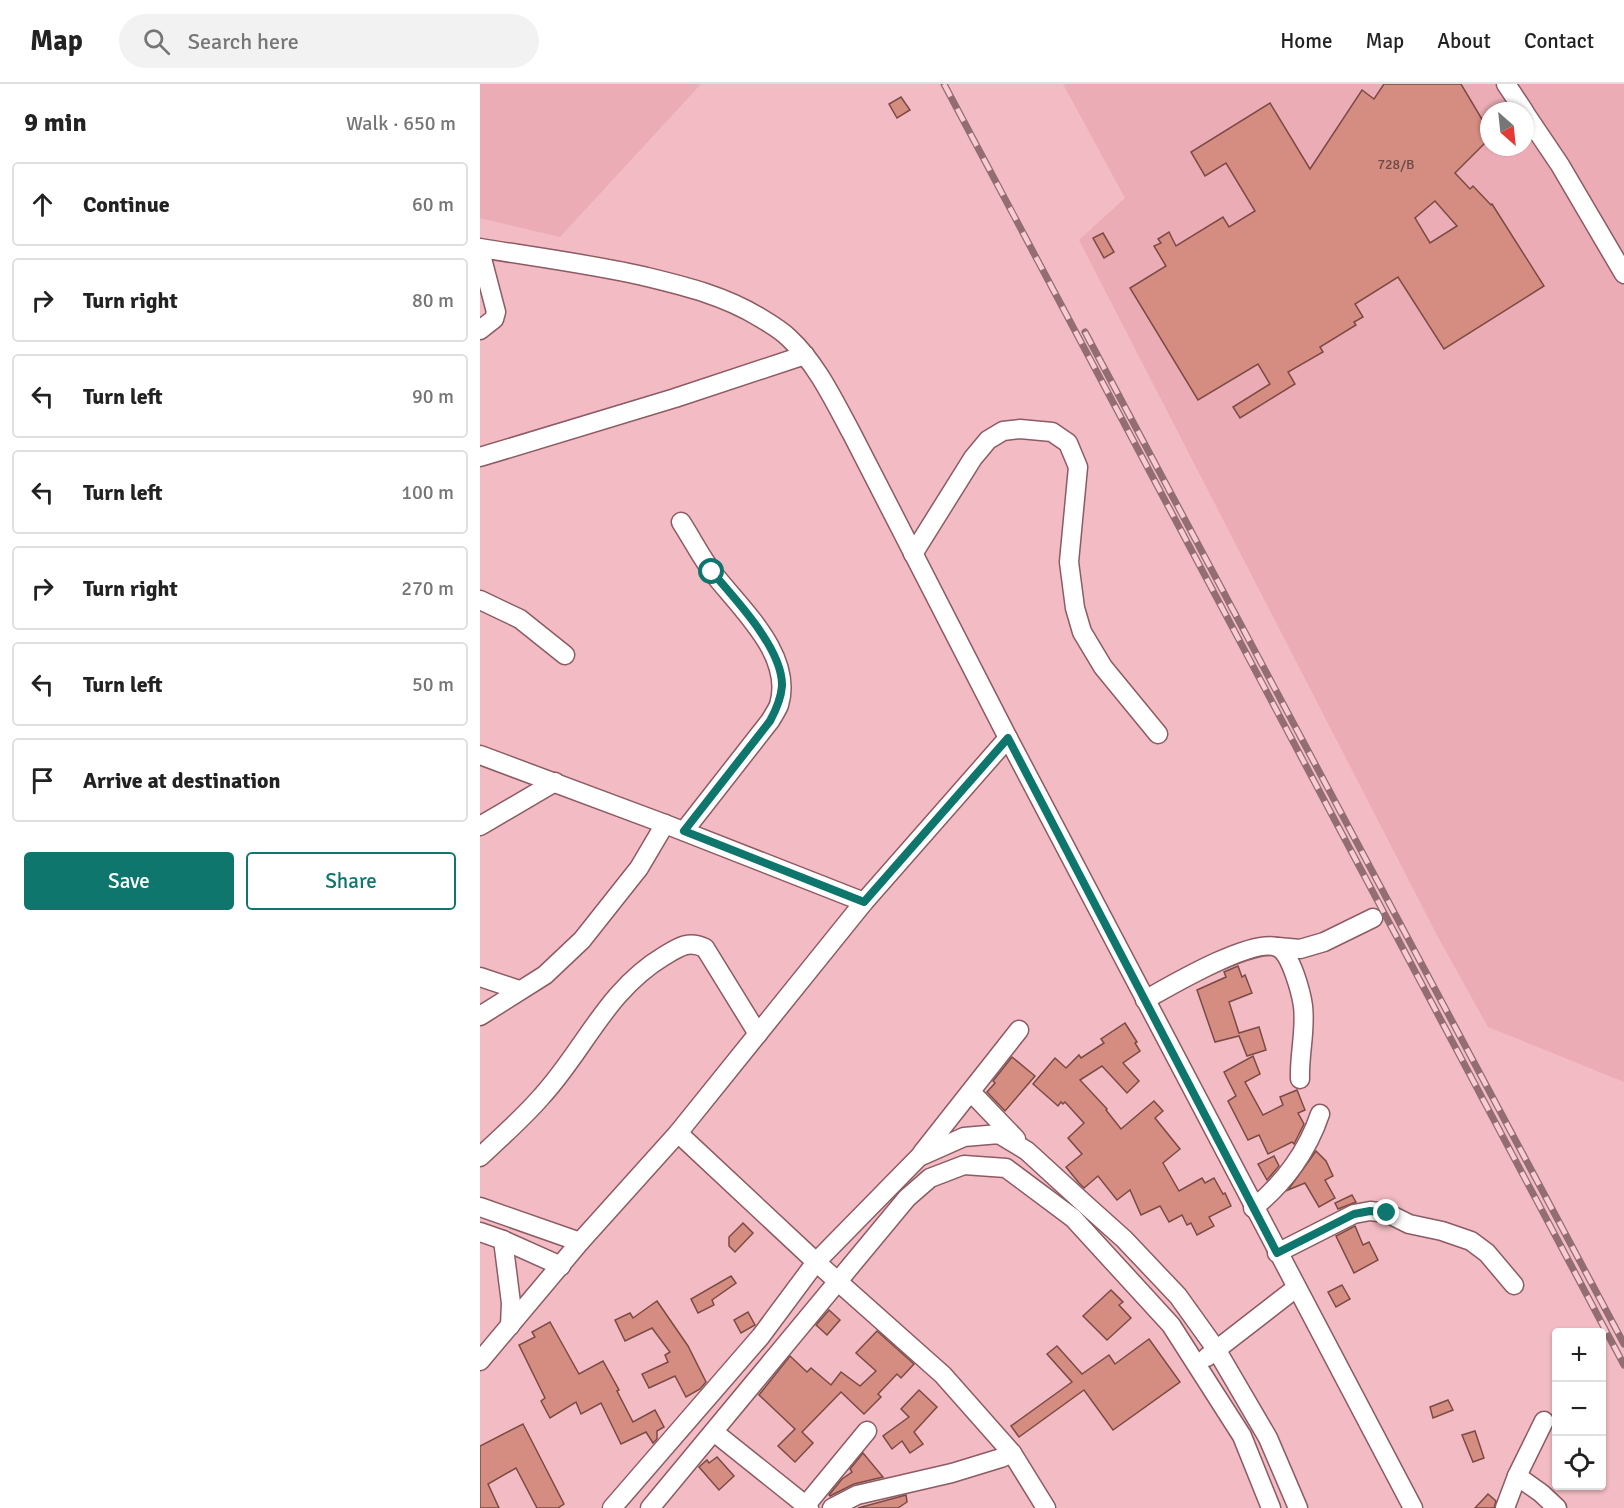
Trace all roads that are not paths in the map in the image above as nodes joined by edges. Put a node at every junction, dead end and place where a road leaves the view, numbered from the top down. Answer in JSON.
{"nodes":[{"id":1,"x":1506,"y":84,"type":"edge"},
{"id":2,"x":1518,"y":102,"type":"edge"},
{"id":3,"x":1534,"y":127,"type":"edge"},
{"id":4,"x":480,"y":250,"type":"edge"},
{"id":5,"x":1624,"y":274,"type":"edge"},
{"id":6,"x":480,"y":330,"type":"edge"},
{"id":7,"x":805,"y":355,"type":"junction"},
{"id":8,"x":480,"y":457,"type":"edge"},
{"id":9,"x":681,"y":522,"type":"dead end"},
{"id":10,"x":913,"y":554,"type":"junction"},
{"id":11,"x":480,"y":600,"type":"edge"},
{"id":12,"x":565,"y":655,"type":"dead end"},
{"id":13,"x":1158,"y":734,"type":"dead end"},
{"id":14,"x":1008,"y":738,"type":"junction"},
{"id":15,"x":480,"y":755,"type":"edge"},
{"id":16,"x":555,"y":782,"type":"junction"},
{"id":17,"x":665,"y":824,"type":"junction"},
{"id":18,"x":480,"y":826,"type":"edge"},
{"id":19,"x":684,"y":831,"type":"junction"},
{"id":20,"x":864,"y":902,"type":"junction"},
{"id":21,"x":1373,"y":918,"type":"dead end"},
{"id":22,"x":1278,"y":947,"type":"junction"},
{"id":23,"x":480,"y":977,"type":"edge"},
{"id":24,"x":519,"y":990,"type":"junction"},
{"id":25,"x":1145,"y":1000,"type":"junction"},
{"id":26,"x":480,"y":1016,"type":"edge"},
{"id":27,"x":1019,"y":1030,"type":"dead end"},
{"id":28,"x":758,"y":1034,"type":"junction"},
{"id":29,"x":1300,"y":1079,"type":"dead end"},
{"id":30,"x":971,"y":1092,"type":"junction"},
{"id":31,"x":1320,"y":1114,"type":"dead end"},
{"id":32,"x":678,"y":1133,"type":"junction"},
{"id":33,"x":1027,"y":1151,"type":"junction"},
{"id":34,"x":480,"y":1157,"type":"edge"},
{"id":35,"x":919,"y":1157,"type":"junction"},
{"id":36,"x":480,"y":1207,"type":"edge"},
{"id":37,"x":1253,"y":1208,"type":"junction"},
{"id":38,"x":1080,"y":1211,"type":"junction"},
{"id":39,"x":480,"y":1232,"type":"edge"},
{"id":40,"x":502,"y":1240,"type":"junction"},
{"id":41,"x":580,"y":1242,"type":"junction"},
{"id":42,"x":1277,"y":1253,"type":"junction"},
{"id":43,"x":816,"y":1262,"type":"junction"},
{"id":44,"x":561,"y":1266,"type":"junction"},
{"id":45,"x":837,"y":1282,"type":"junction"},
{"id":46,"x":1514,"y":1285,"type":"dead end"},
{"id":47,"x":1296,"y":1288,"type":"junction"},
{"id":48,"x":510,"y":1326,"type":"junction"},
{"id":49,"x":1216,"y":1349,"type":"junction"},
{"id":50,"x":480,"y":1361,"type":"edge"},
{"id":51,"x":1197,"y":1365,"type":"junction"},
{"id":52,"x":1544,"y":1421,"type":"dead end"},
{"id":53,"x":867,"y":1431,"type":"dead end"},
{"id":54,"x":714,"y":1432,"type":"junction"},
{"id":55,"x":1012,"y":1453,"type":"junction"},
{"id":56,"x":1517,"y":1476,"type":"junction"},
{"id":57,"x":629,"y":1488,"type":"junction"},
{"id":58,"x":651,"y":1507,"type":"edge"},
{"id":59,"x":808,"y":1507,"type":"edge"},
{"id":60,"x":612,"y":1508,"type":"edge"},
{"id":61,"x":832,"y":1508,"type":"edge"},
{"id":62,"x":1047,"y":1508,"type":"edge"},
{"id":63,"x":1271,"y":1508,"type":"edge"},
{"id":64,"x":1298,"y":1508,"type":"edge"},
{"id":65,"x":1413,"y":1508,"type":"edge"},
{"id":66,"x":1505,"y":1508,"type":"edge"},
{"id":67,"x":1557,"y":1508,"type":"edge"}],
"edges":[{"from":1,"to":2,"type":"street"},
{"from":3,"to":5,"type":"street"},
{"from":4,"to":6,"type":"street"},
{"from":4,"to":7,"type":"street"},
{"from":7,"to":8,"type":"street"},
{"from":7,"to":10,"type":"street"},
{"from":9,"to":19,"type":"street"},
{"from":10,"to":13,"type":"street"},
{"from":10,"to":14,"type":"street"},
{"from":11,"to":12,"type":"street"},
{"from":14,"to":20,"type":"street"},
{"from":14,"to":25,"type":"street"},
{"from":15,"to":16,"type":"street"},
{"from":16,"to":17,"type":"street"},
{"from":16,"to":18,"type":"street"},
{"from":17,"to":19,"type":"street"},
{"from":17,"to":24,"type":"street"},
{"from":19,"to":20,"type":"street"},
{"from":20,"to":28,"type":"street"},
{"from":21,"to":22,"type":"street"},
{"from":22,"to":25,"type":"street"},
{"from":22,"to":29,"type":"street"},
{"from":23,"to":24,"type":"street"},
{"from":24,"to":26,"type":"street"},
{"from":25,"to":37,"type":"street"},
{"from":27,"to":30,"type":"street"},
{"from":28,"to":32,"type":"street"},
{"from":28,"to":34,"type":"street"},
{"from":30,"to":33,"type":"street"},
{"from":30,"to":35,"type":"street"},
{"from":31,"to":37,"type":"street"},
{"from":32,"to":41,"type":"street"},
{"from":32,"to":43,"type":"street"},
{"from":33,"to":35,"type":"street"},
{"from":33,"to":38,"type":"street"},
{"from":35,"to":43,"type":"street"},
{"from":36,"to":41,"type":"street"},
{"from":37,"to":42,"type":"street"},
{"from":38,"to":45,"type":"street"},
{"from":38,"to":49,"type":"street"},
{"from":38,"to":51,"type":"street"},
{"from":39,"to":40,"type":"street"},
{"from":40,"to":44,"type":"street"},
{"from":40,"to":48,"type":"street"},
{"from":41,"to":44,"type":"street"},
{"from":42,"to":46,"type":"street"},
{"from":42,"to":47,"type":"street"},
{"from":43,"to":45,"type":"street"},
{"from":43,"to":57,"type":"street"},
{"from":44,"to":48,"type":"street"},
{"from":45,"to":54,"type":"street"},
{"from":45,"to":55,"type":"street"},
{"from":47,"to":49,"type":"street"},
{"from":47,"to":65,"type":"street"},
{"from":48,"to":50,"type":"street"},
{"from":49,"to":51,"type":"street"},
{"from":49,"to":64,"type":"street"},
{"from":51,"to":63,"type":"street"},
{"from":52,"to":56,"type":"street"},
{"from":53,"to":59,"type":"street"},
{"from":54,"to":58,"type":"street"},
{"from":54,"to":59,"type":"street"},
{"from":55,"to":61,"type":"street"},
{"from":55,"to":62,"type":"street"},
{"from":56,"to":66,"type":"street"},
{"from":56,"to":67,"type":"street"},
{"from":57,"to":58,"type":"street"},
{"from":57,"to":60,"type":"street"}]}
